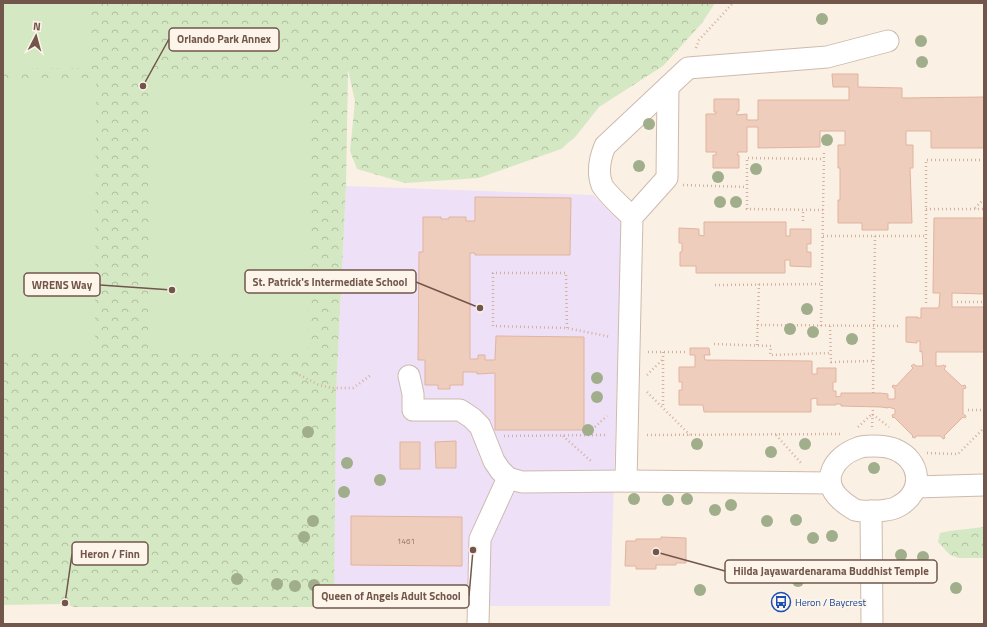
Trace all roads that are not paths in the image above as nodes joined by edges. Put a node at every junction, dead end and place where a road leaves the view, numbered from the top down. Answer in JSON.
{"nodes":[{"id":1,"x":888,"y":41,"type":"dead end"},
{"id":2,"x":668,"y":87,"type":"junction"},
{"id":3,"x":632,"y":217,"type":"junction"},
{"id":4,"x":409,"y":376,"type":"dead end"},
{"id":5,"x":508,"y":478,"type":"junction"},
{"id":6,"x":626,"y":481,"type":"junction"},
{"id":7,"x":830,"y":483,"type":"junction"},
{"id":8,"x":984,"y":486,"type":"edge"},
{"id":9,"x":916,"y":487,"type":"junction"},
{"id":10,"x":872,"y":511,"type":"junction"},
{"id":11,"x":478,"y":624,"type":"edge"},
{"id":12,"x":872,"y":624,"type":"edge"}],
"edges":[{"from":1,"to":2,"type":"lane"},
{"from":2,"to":3,"type":"lane"},
{"from":2,"to":3,"type":"lane"},
{"from":3,"to":6,"type":"lane"},
{"from":4,"to":5,"type":"lane"},
{"from":5,"to":6,"type":"lane"},
{"from":5,"to":11,"type":"lane"},
{"from":6,"to":7,"type":"lane"},
{"from":7,"to":9,"type":"lane"},
{"from":7,"to":10,"type":"lane"},
{"from":8,"to":9,"type":"lane"},
{"from":9,"to":10,"type":"lane"},
{"from":10,"to":12,"type":"lane"}]}
